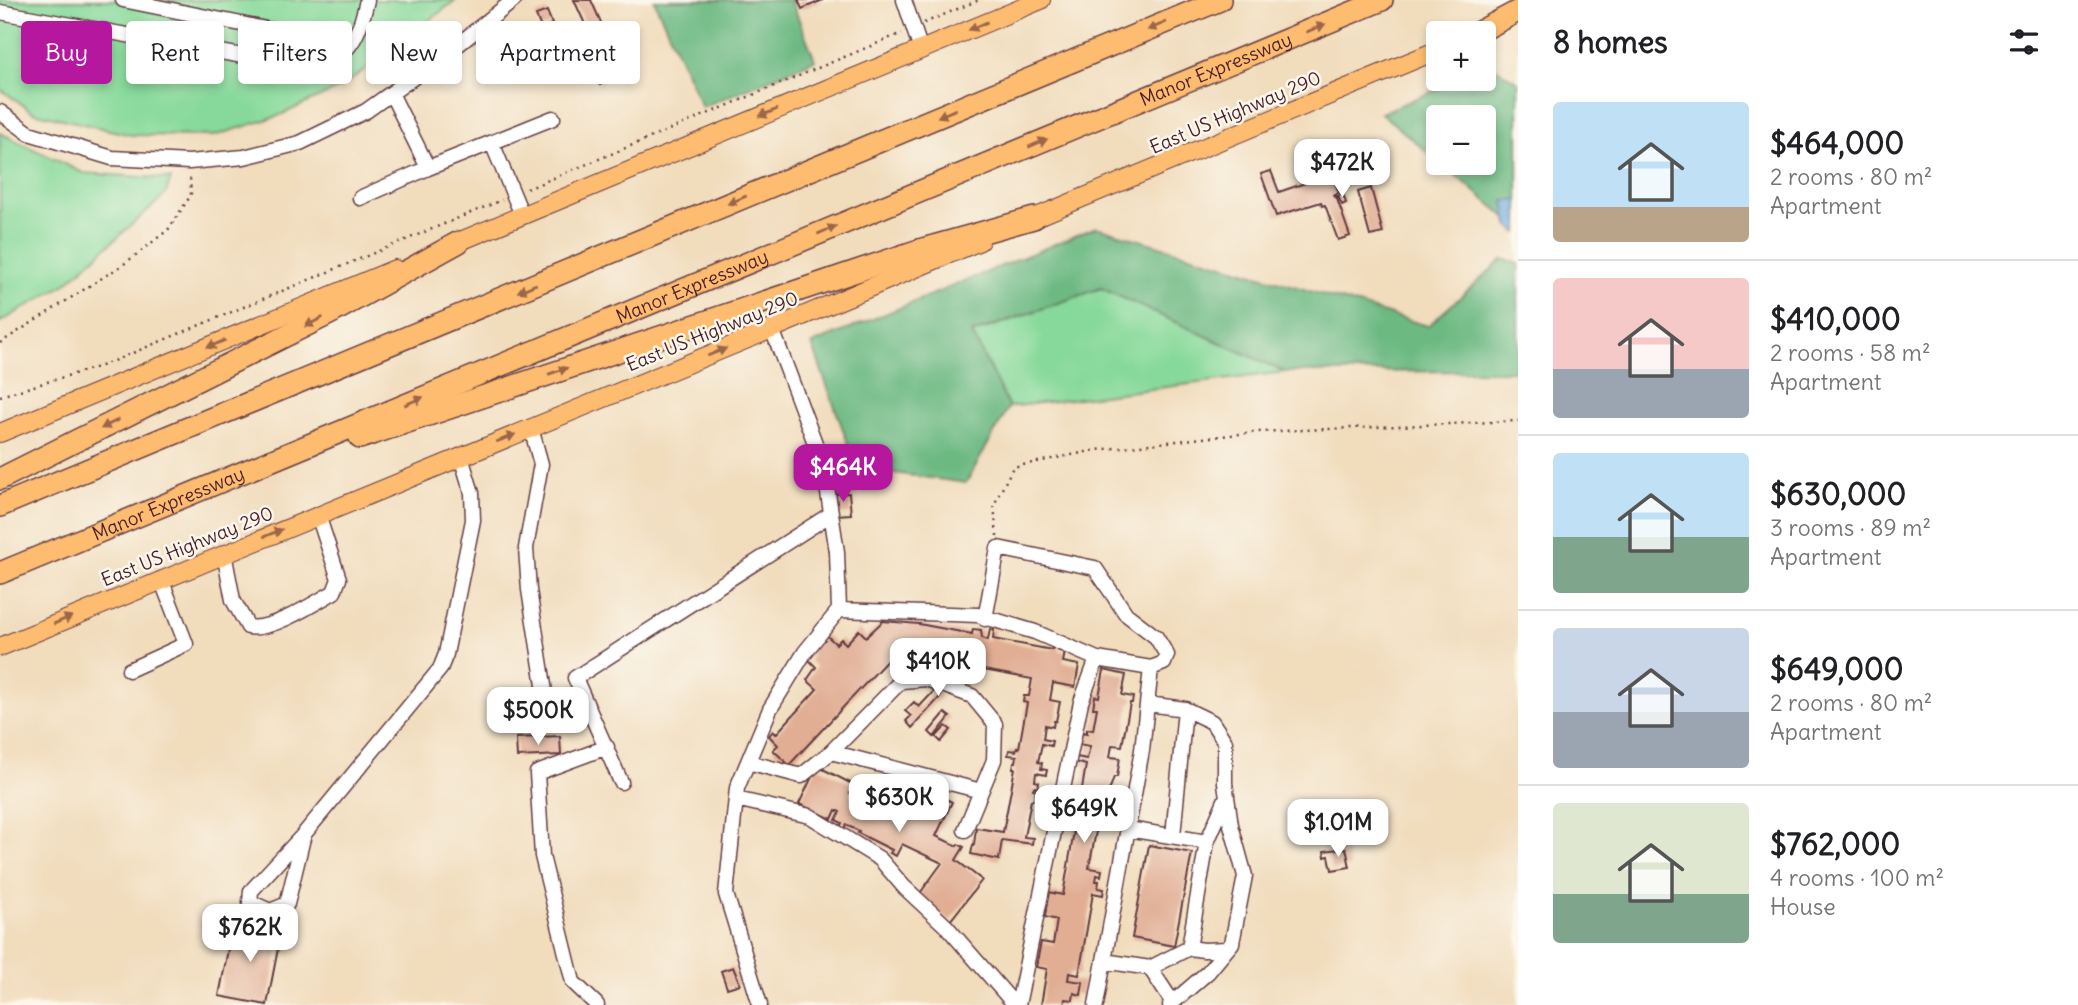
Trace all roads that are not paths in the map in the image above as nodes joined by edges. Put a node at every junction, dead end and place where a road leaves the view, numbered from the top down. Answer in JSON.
{"nodes":[{"id":1,"x":123,"y":0,"type":"edge"},
{"id":2,"x":367,"y":0,"type":"edge"},
{"id":3,"x":513,"y":0,"type":"edge"},
{"id":4,"x":904,"y":0,"type":"edge"},
{"id":5,"x":1041,"y":0,"type":"edge"},
{"id":6,"x":1220,"y":0,"type":"edge"},
{"id":7,"x":1382,"y":0,"type":"edge"},
{"id":8,"x":1518,"y":11,"type":"edge"},
{"id":9,"x":0,"y":12,"type":"edge"},
{"id":10,"x":1518,"y":17,"type":"edge"},
{"id":11,"x":238,"y":23,"type":"edge"},
{"id":12,"x":1496,"y":23,"type":"edge"},
{"id":13,"x":1496,"y":26,"type":"edge"},
{"id":14,"x":352,"y":42,"type":"edge"},
{"id":15,"x":921,"y":50,"type":"junction"},
{"id":16,"x":238,"y":55,"type":"edge"},
{"id":17,"x":1426,"y":55,"type":"edge"},
{"id":18,"x":391,"y":93,"type":"junction"},
{"id":19,"x":0,"y":112,"type":"edge"},
{"id":20,"x":553,"y":118,"type":"dead end"},
{"id":21,"x":492,"y":143,"type":"junction"},
{"id":22,"x":428,"y":168,"type":"junction"},
{"id":23,"x":360,"y":198,"type":"dead end"},
{"id":24,"x":522,"y":215,"type":"junction"},
{"id":25,"x":1034,"y":218,"type":"junction"},
{"id":26,"x":459,"y":242,"type":"junction"},
{"id":27,"x":772,"y":329,"type":"junction"},
{"id":28,"x":531,"y":428,"type":"junction"},
{"id":29,"x":0,"y":433,"type":"edge"},
{"id":30,"x":283,"y":456,"type":"junction"},
{"id":31,"x":461,"y":457,"type":"junction"},
{"id":32,"x":0,"y":479,"type":"edge"},
{"id":33,"x":0,"y":506,"type":"edge"},
{"id":34,"x":831,"y":514,"type":"junction"},
{"id":35,"x":318,"y":515,"type":"junction"},
{"id":36,"x":224,"y":553,"type":"junction"},
{"id":37,"x":0,"y":573,"type":"edge"},
{"id":38,"x":161,"y":579,"type":"junction"},
{"id":39,"x":839,"y":610,"type":"junction"},
{"id":40,"x":985,"y":619,"type":"junction"},
{"id":41,"x":0,"y":647,"type":"edge"},
{"id":42,"x":1097,"y":659,"type":"junction"},
{"id":43,"x":1152,"y":668,"type":"junction"},
{"id":44,"x":129,"y":670,"type":"dead end"},
{"id":45,"x":1147,"y":704,"type":"junction"},
{"id":46,"x":1185,"y":709,"type":"junction"},
{"id":47,"x":549,"y":717,"type":"dead end"},
{"id":48,"x":607,"y":747,"type":"junction"},
{"id":49,"x":831,"y":752,"type":"junction"},
{"id":50,"x":748,"y":762,"type":"junction"},
{"id":51,"x":621,"y":782,"type":"dead end"},
{"id":52,"x":981,"y":791,"type":"junction"},
{"id":53,"x":1227,"y":796,"type":"junction"},
{"id":54,"x":736,"y":799,"type":"junction"},
{"id":55,"x":1128,"y":829,"type":"junction"},
{"id":56,"x":965,"y":830,"type":"dead end"},
{"id":57,"x":304,"y":834,"type":"junction"},
{"id":58,"x":1173,"y":836,"type":"junction"},
{"id":59,"x":1207,"y":842,"type":"junction"},
{"id":60,"x":1189,"y":948,"type":"junction"},
{"id":61,"x":1227,"y":949,"type":"junction"},
{"id":62,"x":1104,"y":961,"type":"junction"},
{"id":63,"x":1150,"y":968,"type":"junction"},
{"id":64,"x":1172,"y":1004,"type":"edge"},
{"id":65,"x":597,"y":1005,"type":"edge"},
{"id":66,"x":760,"y":1005,"type":"edge"},
{"id":67,"x":1016,"y":1005,"type":"edge"},
{"id":68,"x":1096,"y":1005,"type":"edge"}],
"edges":[{"from":1,"to":11,"type":"street"},
{"from":2,"to":14,"type":"street"},
{"from":3,"to":18,"type":"street"},
{"from":4,"to":15,"type":"street"},
{"from":5,"to":15,"type":"main road","one_way":true},
{"from":6,"to":33,"type":"highway","one_way":true},
{"from":30,"to":7,"type":"highway","name":"Manor Expressway","one_way":true},
{"from":8,"to":12,"type":"highway"},
{"from":9,"to":16,"type":"street"},
{"from":10,"to":13,"type":"main road"},
{"from":15,"to":24,"type":"main road","one_way":true},
{"from":17,"to":25,"type":"main road","name":"East US Highway 290"},
{"from":18,"to":19,"type":"street"},
{"from":18,"to":22,"type":"street"},
{"from":20,"to":21,"type":"street"},
{"from":21,"to":22,"type":"street"},
{"from":21,"to":24,"type":"street"},
{"from":22,"to":23,"type":"street"},
{"from":24,"to":26,"type":"main road"},
{"from":25,"to":27,"type":"main road","name":"East US Highway 290"},
{"from":30,"to":25,"type":"highway","one_way":true},
{"from":26,"to":29,"type":"main road","one_way":true},
{"from":26,"to":32,"type":"highway","one_way":true},
{"from":28,"to":27,"type":"main road","name":"East US Highway 290","one_way":true},
{"from":27,"to":34,"type":"street"},
{"from":31,"to":28,"type":"main road","name":"East US Highway 290","one_way":true},
{"from":28,"to":47,"type":"street"},
{"from":30,"to":37,"type":"highway","name":"Manor Expressway"},
{"from":31,"to":35,"type":"main road","name":"East US Highway 290"},
{"from":31,"to":57,"type":"street"},
{"from":34,"to":39,"type":"street"},
{"from":34,"to":48,"type":"street"},
{"from":36,"to":35,"type":"main road","name":"East US Highway 290","one_way":true},
{"from":35,"to":36,"type":"street"},
{"from":36,"to":38,"type":"main road","name":"East US Highway 290"},
{"from":41,"to":38,"type":"main road","name":"East US Highway 290","one_way":true},
{"from":38,"to":44,"type":"street"},
{"from":39,"to":40,"type":"street"},
{"from":39,"to":50,"type":"street"},
{"from":40,"to":42,"type":"street"},
{"from":40,"to":43,"type":"street"},
{"from":42,"to":43,"type":"street"},
{"from":42,"to":67,"type":"street"},
{"from":43,"to":45,"type":"street"},
{"from":45,"to":46,"type":"street"},
{"from":45,"to":55,"type":"street"},
{"from":46,"to":53,"type":"street"},
{"from":46,"to":58,"type":"street"},
{"from":48,"to":51,"type":"street"},
{"from":48,"to":65,"type":"street"},
{"from":49,"to":50,"type":"street"},
{"from":49,"to":52,"type":"street"},
{"from":49,"to":52,"type":"street"},
{"from":50,"to":54,"type":"street"},
{"from":52,"to":56,"type":"street"},
{"from":53,"to":59,"type":"street"},
{"from":53,"to":61,"type":"street"},
{"from":54,"to":66,"type":"street"},
{"from":54,"to":67,"type":"street"},
{"from":55,"to":58,"type":"street"},
{"from":55,"to":62,"type":"street"},
{"from":57,"to":57,"type":"street"},
{"from":58,"to":59,"type":"street"},
{"from":59,"to":60,"type":"street"},
{"from":60,"to":61,"type":"street"},
{"from":60,"to":63,"type":"street"},
{"from":61,"to":64,"type":"street"},
{"from":62,"to":63,"type":"street"},
{"from":62,"to":68,"type":"street"},
{"from":63,"to":64,"type":"street"}]}
